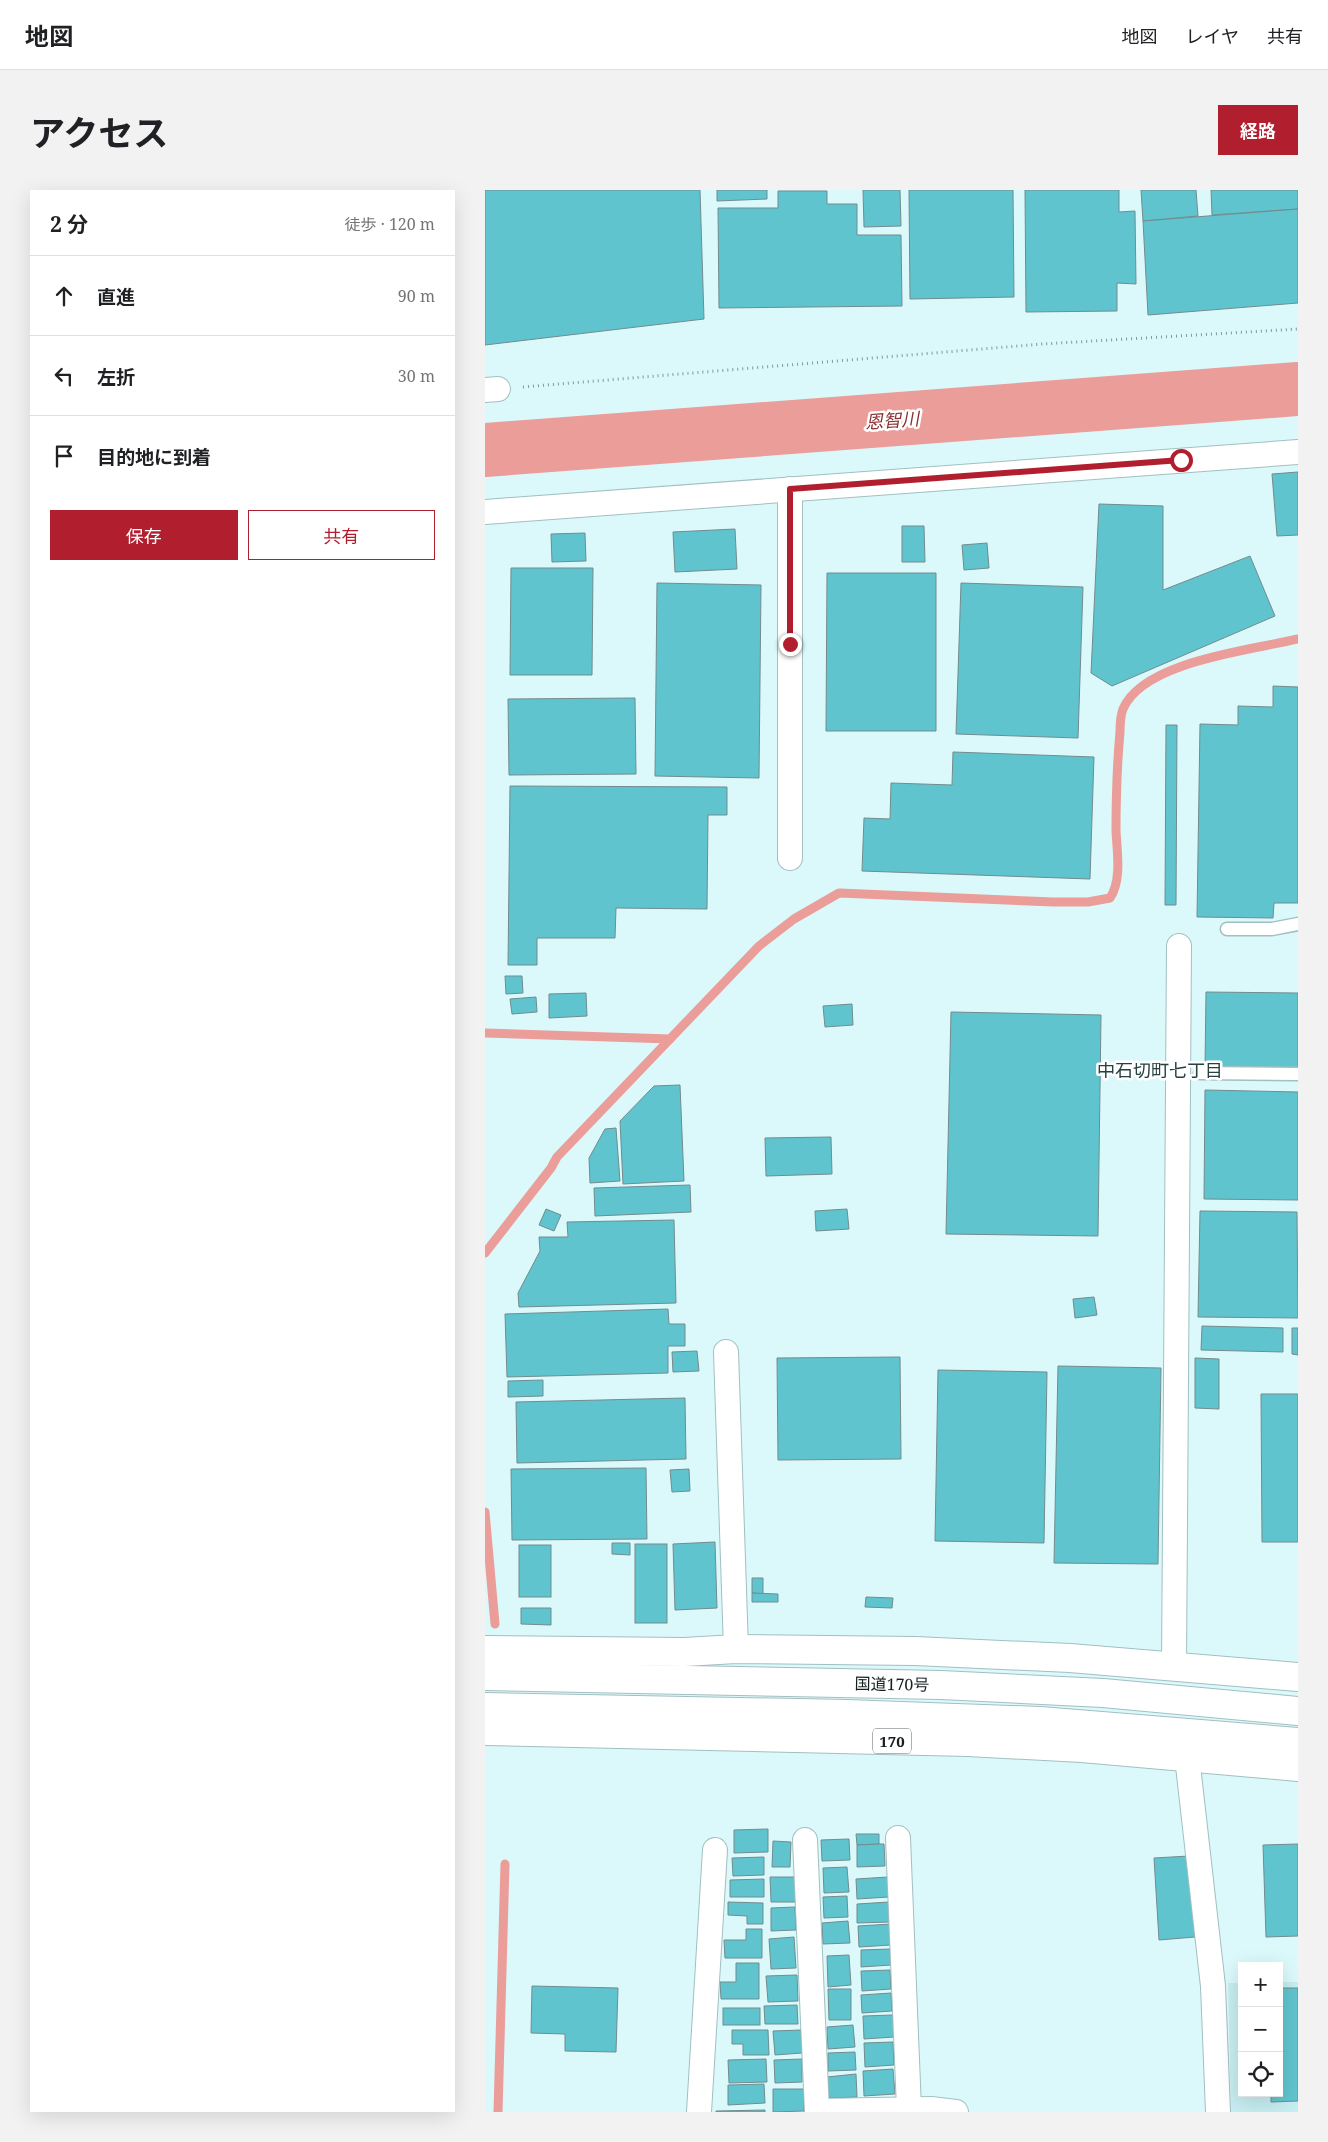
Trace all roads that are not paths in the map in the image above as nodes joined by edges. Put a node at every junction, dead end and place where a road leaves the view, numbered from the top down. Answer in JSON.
{"nodes":[{"id":1,"x":1298,"y":452,"type":"edge"},
{"id":2,"x":790,"y":489,"type":"junction"},
{"id":3,"x":485,"y":512,"type":"edge"},
{"id":4,"x":790,"y":858,"type":"dead end"},
{"id":5,"x":1298,"y":924,"type":"edge"},
{"id":6,"x":1227,"y":929,"type":"dead end"},
{"id":7,"x":1179,"y":946,"type":"dead end"},
{"id":8,"x":1200,"y":1073,"type":"dead end"},
{"id":9,"x":1298,"y":1074,"type":"edge"},
{"id":10,"x":726,"y":1352,"type":"dead end"},
{"id":11,"x":736,"y":1649,"type":"junction"},
{"id":12,"x":485,"y":1650,"type":"edge"},
{"id":13,"x":1174,"y":1666,"type":"junction"},
{"id":14,"x":485,"y":1676,"type":"edge"},
{"id":15,"x":1298,"y":1677,"type":"edge"},
{"id":16,"x":485,"y":1707,"type":"edge"},
{"id":17,"x":1289,"y":1710,"type":"edge"},
{"id":18,"x":485,"y":1731,"type":"edge"},
{"id":19,"x":1288,"y":1741,"type":"edge"},
{"id":20,"x":1187,"y":1757,"type":"junction"},
{"id":21,"x":1298,"y":1767,"type":"edge"},
{"id":22,"x":899,"y":1838,"type":"dead end"},
{"id":23,"x":805,"y":1840,"type":"dead end"},
{"id":24,"x":715,"y":1850,"type":"dead end"},
{"id":25,"x":909,"y":2110,"type":"junction"},
{"id":26,"x":817,"y":2111,"type":"edge"},
{"id":27,"x":699,"y":2112,"type":"edge"},
{"id":28,"x":957,"y":2112,"type":"edge"},
{"id":29,"x":1218,"y":2112,"type":"edge"}],
"edges":[{"from":1,"to":2,"type":"street"},
{"from":2,"to":3,"type":"street"},
{"from":2,"to":4,"type":"street"},
{"from":5,"to":6,"type":"lane"},
{"from":7,"to":13,"type":"street"},
{"from":8,"to":9,"type":"lane"},
{"from":10,"to":11,"type":"street"},
{"from":11,"to":12,"type":"highway"},
{"from":11,"to":13,"type":"highway"},
{"from":13,"to":15,"type":"highway"},
{"from":14,"to":17,"type":"highway","name":"国道170号"},
{"from":16,"to":19,"type":"highway","name":"国道170号","number":"170"},
{"from":18,"to":20,"type":"highway","number":"170"},
{"from":20,"to":21,"type":"highway","number":"170"},
{"from":20,"to":29,"type":"street"},
{"from":22,"to":25,"type":"street"},
{"from":23,"to":26,"type":"street"},
{"from":24,"to":27,"type":"street"},
{"from":25,"to":26,"type":"street"},
{"from":25,"to":28,"type":"street"}]}
